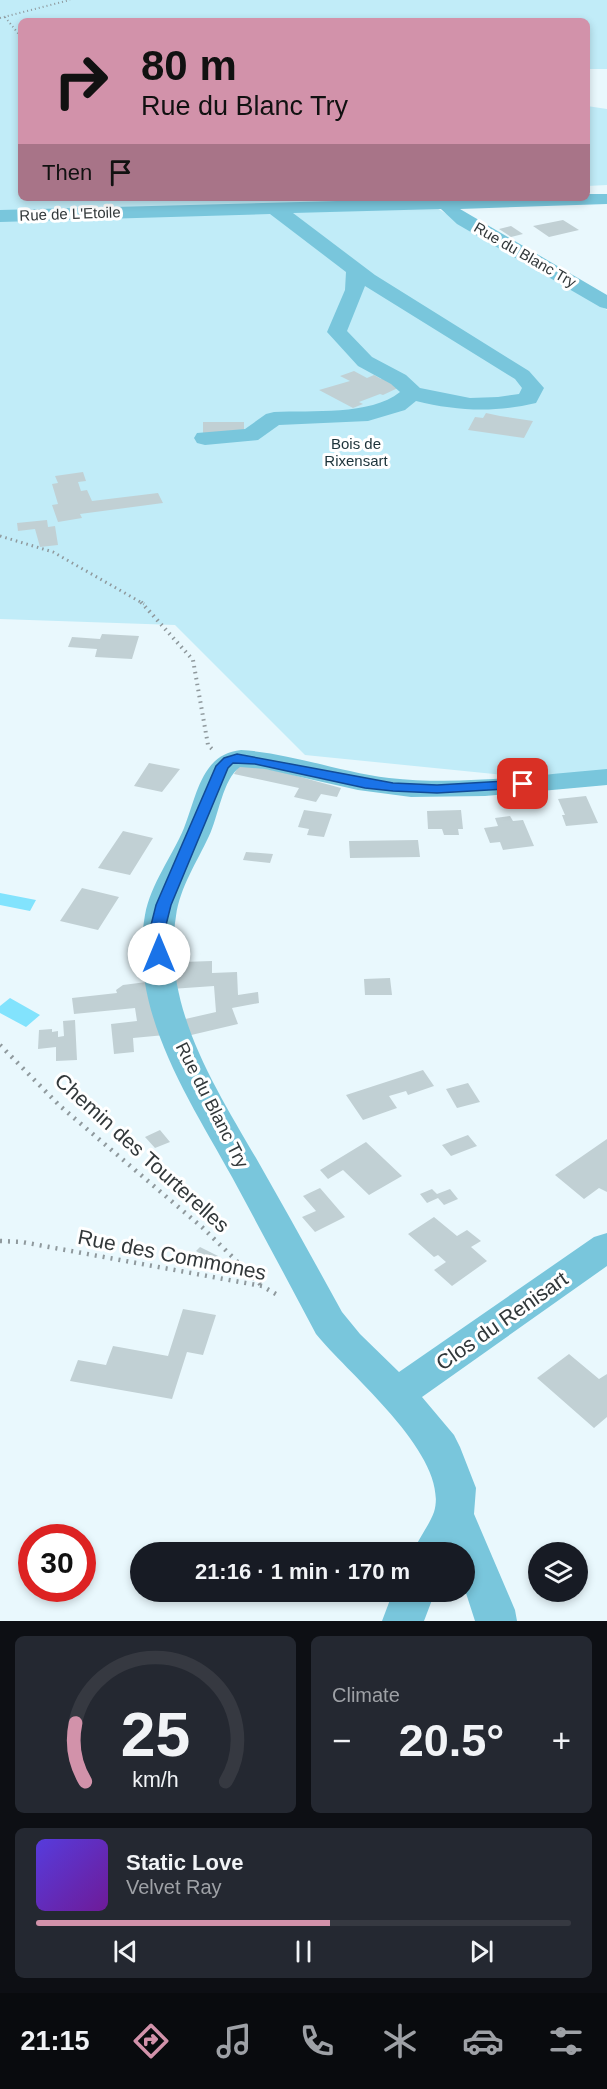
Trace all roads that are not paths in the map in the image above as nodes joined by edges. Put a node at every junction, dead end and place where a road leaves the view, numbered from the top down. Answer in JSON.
{"nodes":[{"id":1,"x":607,"y":199,"type":"edge"},
{"id":2,"x":590,"y":200,"type":"edge"},
{"id":3,"x":543,"y":201,"type":"edge"},
{"id":4,"x":447,"y":204,"type":"junction"},
{"id":5,"x":274,"y":208,"type":"junction"},
{"id":6,"x":0,"y":216,"type":"edge"},
{"id":7,"x":356,"y":270,"type":"junction"},
{"id":8,"x":607,"y":303,"type":"edge"},
{"id":9,"x":412,"y":393,"type":"junction"},
{"id":10,"x":205,"y":438,"type":"dead end"},
{"id":11,"x":607,"y":777,"type":"edge"},
{"id":12,"x":607,"y":1247,"type":"edge"},
{"id":13,"x":397,"y":1394,"type":"junction"},
{"id":14,"x":454,"y":1514,"type":"junction"},
{"id":15,"x":439,"y":1542,"type":"edge"},
{"id":16,"x":410,"y":1602,"type":"edge"},
{"id":17,"x":403,"y":1621,"type":"edge"},
{"id":18,"x":496,"y":1621,"type":"edge"}],
"edges":[{"from":1,"to":2,"type":"street","name":"Rue de L'Etoile"},
{"from":3,"to":4,"type":"street","name":"Rue de L'Etoile"},
{"from":4,"to":5,"type":"street","name":"Rue de L'Etoile"},
{"from":4,"to":8,"type":"street","name":"Rue du Blanc Try"},
{"from":5,"to":6,"type":"street","name":"Rue de L'Etoile"},
{"from":5,"to":7,"type":"street"},
{"from":7,"to":9,"type":"street"},
{"from":7,"to":9,"type":"street"},
{"from":9,"to":10,"type":"street"},
{"from":11,"to":13,"type":"street","name":"Rue du Blanc Try"},
{"from":12,"to":13,"type":"street","name":"Clos du Renisart"},
{"from":13,"to":14,"type":"street","name":"Rue du Blanc Try"},
{"from":14,"to":15,"type":"street"},
{"from":14,"to":18,"type":"street"},
{"from":16,"to":17,"type":"street"}]}
